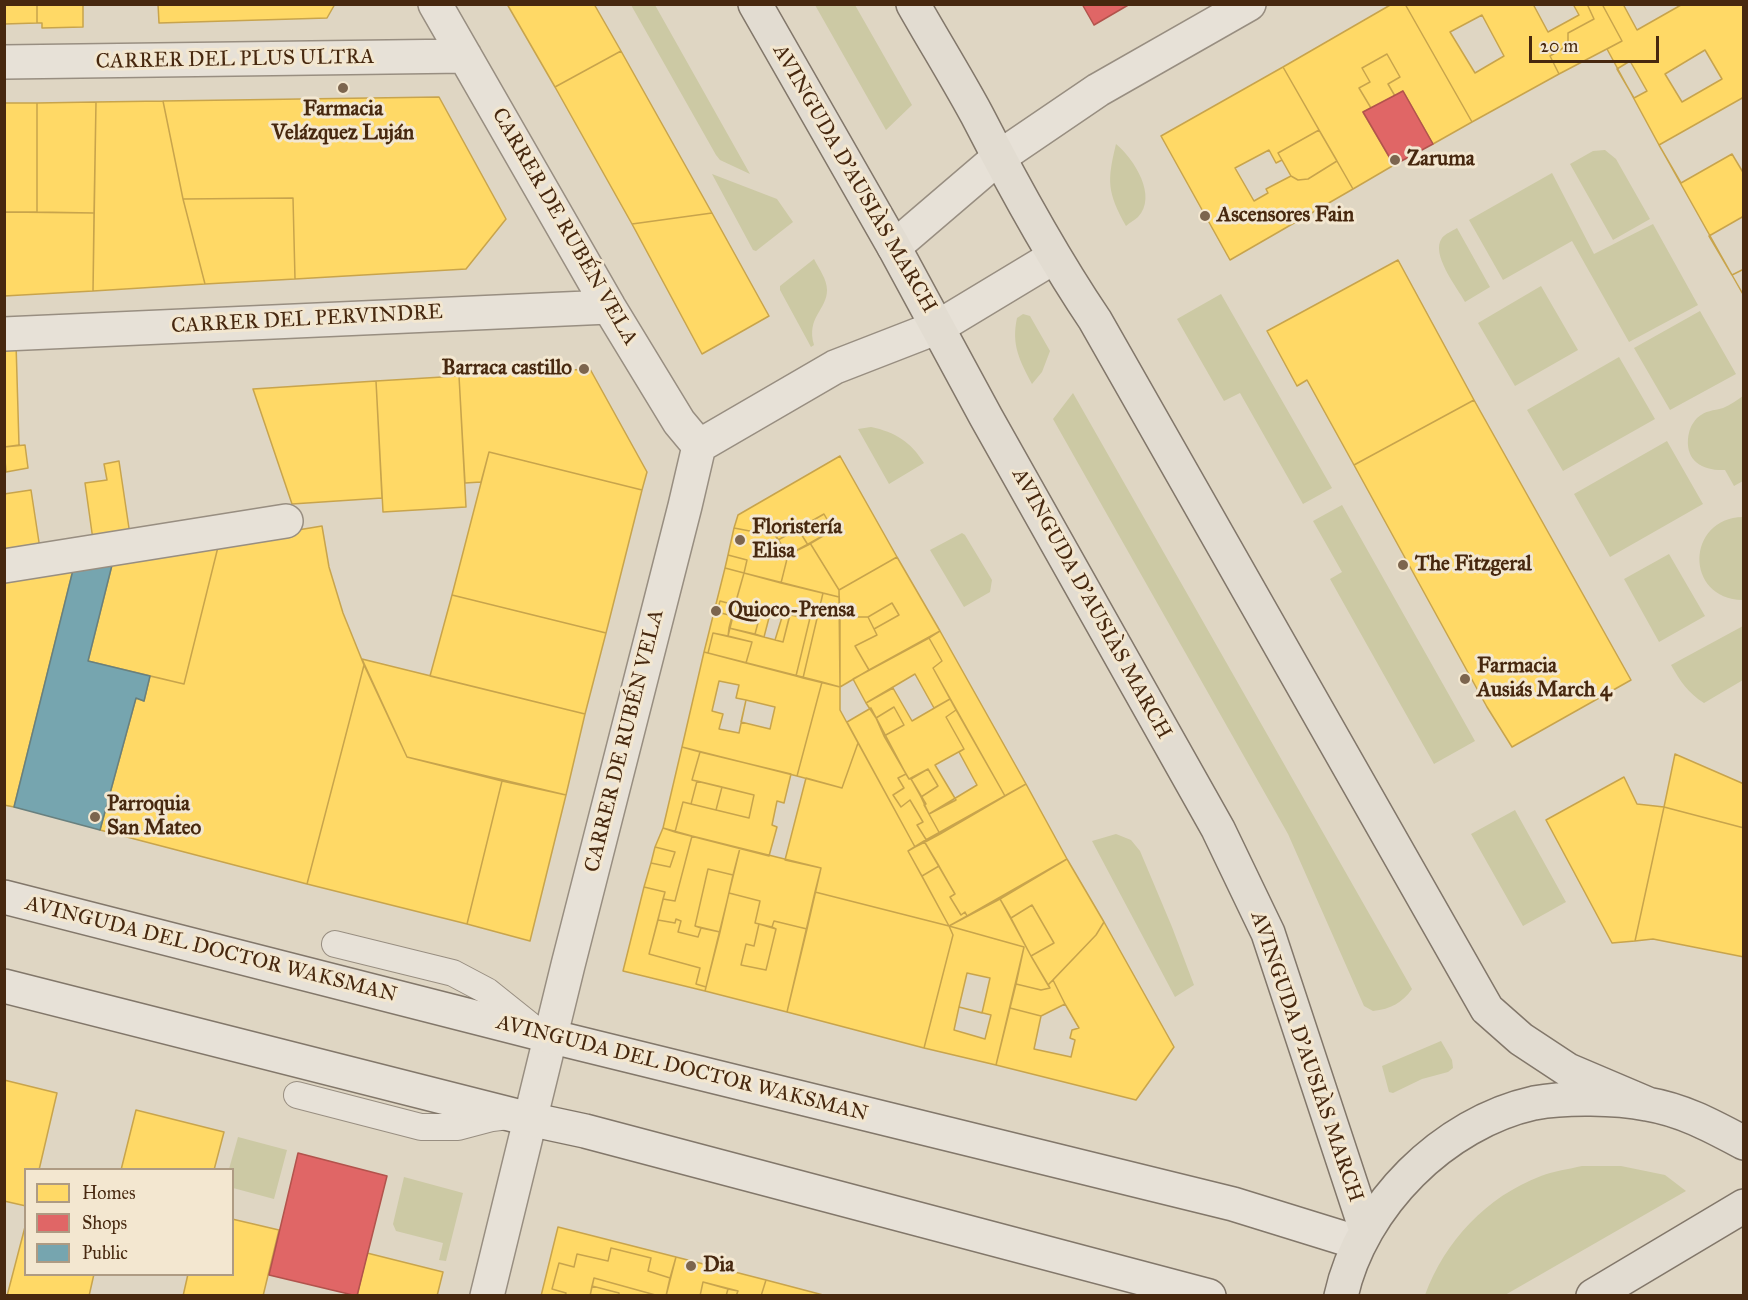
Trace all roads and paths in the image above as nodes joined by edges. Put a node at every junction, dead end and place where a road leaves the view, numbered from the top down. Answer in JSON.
{"nodes":[{"id":1,"x":435,"y":4,"type":"edge"},
{"id":2,"x":755,"y":4,"type":"edge"},
{"id":3,"x":913,"y":4,"type":"edge"},
{"id":4,"x":1249,"y":4,"type":"edge"},
{"id":5,"x":465,"y":56,"type":"junction"},
{"id":6,"x":4,"y":62,"type":"edge"},
{"id":7,"x":998,"y":158,"type":"junction"},
{"id":8,"x":894,"y":247,"type":"junction"},
{"id":9,"x":1054,"y":257,"type":"junction"},
{"id":10,"x":609,"y":307,"type":"junction"},
{"id":11,"x":938,"y":327,"type":"junction"},
{"id":12,"x":4,"y":334,"type":"edge"},
{"id":13,"x":699,"y":446,"type":"junction"},
{"id":14,"x":286,"y":521,"type":"dead end"},
{"id":15,"x":4,"y":566,"type":"edge"},
{"id":16,"x":4,"y":897,"type":"edge"},
{"id":17,"x":335,"y":944,"type":"dead end"},
{"id":18,"x":4,"y":986,"type":"edge"},
{"id":19,"x":548,"y":1036,"type":"junction"},
{"id":20,"x":297,"y":1095,"type":"dead end"},
{"id":21,"x":1648,"y":1104,"type":"junction"},
{"id":22,"x":524,"y":1117,"type":"junction"},
{"id":23,"x":1743,"y":1143,"type":"edge"},
{"id":24,"x":1743,"y":1206,"type":"edge"},
{"id":25,"x":1363,"y":1237,"type":"junction"},
{"id":26,"x":487,"y":1296,"type":"edge"},
{"id":27,"x":1209,"y":1296,"type":"edge"},
{"id":28,"x":1341,"y":1296,"type":"edge"},
{"id":29,"x":1593,"y":1296,"type":"edge"}],
"edges":[{"from":1,"to":5,"type":"street","name":"CARRER DE RUBÉN VELA"},
{"from":2,"to":8,"type":"main road","name":"AVINGUDA D'AUSIÀS MARCH"},
{"from":3,"to":7,"type":"main road"},
{"from":4,"to":7,"type":"street"},
{"from":5,"to":6,"type":"street","name":"CARRER DEL PLUS ULTRA"},
{"from":5,"to":10,"type":"street","name":"CARRER DE RUBÉN VELA"},
{"from":7,"to":8,"type":"street"},
{"from":7,"to":9,"type":"main road"},
{"from":8,"to":11,"type":"main road","name":"AVINGUDA D'AUSIÀS MARCH"},
{"from":9,"to":11,"type":"street"},
{"from":9,"to":21,"type":"main road"},
{"from":10,"to":12,"type":"street","name":"CARRER DEL PERVINDRE"},
{"from":10,"to":13,"type":"street","name":"CARRER DE RUBÉN VELA"},
{"from":11,"to":13,"type":"street"},
{"from":11,"to":25,"type":"main road","name":"AVINGUDA D'AUSIÀS MARCH"},
{"from":13,"to":19,"type":"street","name":"CARRER DE RUBÉN VELA"},
{"from":14,"to":15,"type":"street"},
{"from":16,"to":19,"type":"street","name":"AVINGUDA DEL DOCTOR WAKSMAN"},
{"from":17,"to":19,"type":"lane"},
{"from":18,"to":22,"type":"street"},
{"from":19,"to":22,"type":"street","name":"CARRER DE RUBÉN VELA"},
{"from":19,"to":25,"type":"street","name":"AVINGUDA DEL DOCTOR WAKSMAN"},
{"from":20,"to":22,"type":"lane"},
{"from":21,"to":23,"type":"main road"},
{"from":21,"to":25,"type":"main road"},
{"from":22,"to":26,"type":"street","name":"CARRER DE RUBÉN VELA"},
{"from":22,"to":27,"type":"street"},
{"from":24,"to":29,"type":"main road"},
{"from":25,"to":28,"type":"main road"}]}
